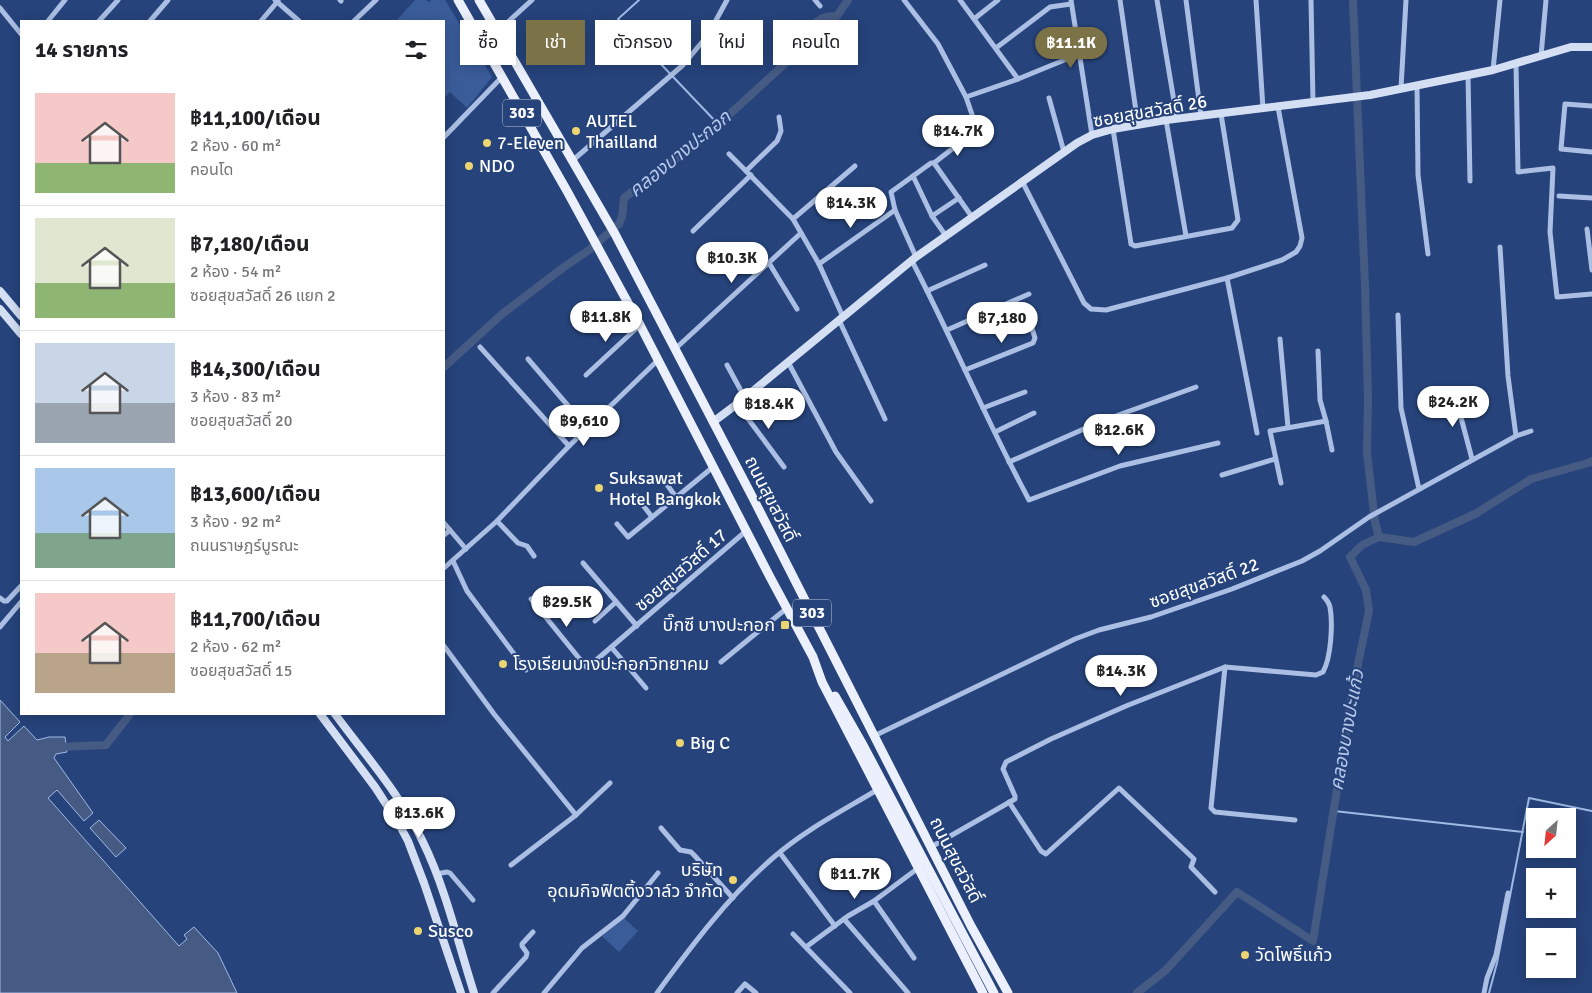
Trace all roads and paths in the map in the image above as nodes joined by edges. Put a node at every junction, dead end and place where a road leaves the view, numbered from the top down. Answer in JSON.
{"nodes":[{"id":1,"x":65,"y":0,"type":"edge"},
{"id":2,"x":118,"y":0,"type":"edge"},
{"id":3,"x":168,"y":0,"type":"edge"},
{"id":4,"x":376,"y":0,"type":"edge"},
{"id":5,"x":458,"y":0,"type":"edge"},
{"id":6,"x":479,"y":0,"type":"edge"},
{"id":7,"x":532,"y":0,"type":"edge"},
{"id":8,"x":727,"y":0,"type":"edge"},
{"id":9,"x":815,"y":0,"type":"edge"},
{"id":10,"x":904,"y":0,"type":"edge"},
{"id":11,"x":960,"y":0,"type":"edge"},
{"id":12,"x":998,"y":0,"type":"edge"},
{"id":13,"x":1120,"y":0,"type":"edge"},
{"id":14,"x":1157,"y":0,"type":"edge"},
{"id":15,"x":1186,"y":0,"type":"edge"},
{"id":16,"x":1256,"y":0,"type":"edge"},
{"id":17,"x":1311,"y":0,"type":"edge"},
{"id":18,"x":1406,"y":0,"type":"edge"},
{"id":19,"x":1500,"y":0,"type":"edge"},
{"id":20,"x":1546,"y":0,"type":"edge"},
{"id":21,"x":277,"y":1,"type":"edge"},
{"id":22,"x":1071,"y":2,"type":"edge"},
{"id":23,"x":820,"y":6,"type":"dead end"},
{"id":24,"x":0,"y":8,"type":"edge"},
{"id":25,"x":974,"y":19,"type":"junction"},
{"id":26,"x":49,"y":20,"type":"edge"},
{"id":27,"x":101,"y":20,"type":"edge"},
{"id":28,"x":151,"y":20,"type":"edge"},
{"id":29,"x":261,"y":20,"type":"edge"},
{"id":30,"x":298,"y":20,"type":"edge"},
{"id":31,"x":355,"y":20,"type":"edge"},
{"id":32,"x":491,"y":20,"type":"edge"},
{"id":33,"x":510,"y":20,"type":"edge"},
{"id":34,"x":20,"y":33,"type":"edge"},
{"id":35,"x":1592,"y":47,"type":"edge"},
{"id":36,"x":996,"y":48,"type":"junction"},
{"id":37,"x":1079,"y":54,"type":"junction"},
{"id":38,"x":1541,"y":56,"type":"junction"},
{"id":39,"x":516,"y":62,"type":"edge"},
{"id":40,"x":1516,"y":64,"type":"junction"},
{"id":41,"x":1493,"y":70,"type":"junction"},
{"id":42,"x":1468,"y":75,"type":"junction"},
{"id":43,"x":502,"y":77,"type":"junction"},
{"id":44,"x":1018,"y":79,"type":"junction"},
{"id":45,"x":1417,"y":85,"type":"junction"},
{"id":46,"x":1401,"y":88,"type":"junction"},
{"id":47,"x":966,"y":97,"type":"junction"},
{"id":48,"x":1049,"y":98,"type":"dead end"},
{"id":49,"x":1312,"y":102,"type":"junction"},
{"id":50,"x":1592,"y":106,"type":"edge"},
{"id":51,"x":1278,"y":107,"type":"junction"},
{"id":52,"x":1263,"y":109,"type":"junction"},
{"id":53,"x":1221,"y":114,"type":"junction"},
{"id":54,"x":1201,"y":116,"type":"junction"},
{"id":55,"x":779,"y":117,"type":"dead end"},
{"id":56,"x":1177,"y":119,"type":"junction"},
{"id":57,"x":1166,"y":120,"type":"junction"},
{"id":58,"x":1138,"y":125,"type":"junction"},
{"id":59,"x":977,"y":128,"type":"dead end"},
{"id":60,"x":1113,"y":129,"type":"junction"},
{"id":61,"x":970,"y":135,"type":"dead end"},
{"id":62,"x":1092,"y":135,"type":"junction"},
{"id":63,"x":445,"y":136,"type":"edge"},
{"id":64,"x":1064,"y":152,"type":"junction"},
{"id":65,"x":1592,"y":152,"type":"edge"},
{"id":66,"x":729,"y":154,"type":"dead end"},
{"id":67,"x":572,"y":160,"type":"junction"},
{"id":68,"x":934,"y":163,"type":"junction"},
{"id":69,"x":855,"y":166,"type":"dead end"},
{"id":70,"x":748,"y":173,"type":"junction"},
{"id":71,"x":914,"y":176,"type":"junction"},
{"id":72,"x":1022,"y":181,"type":"junction"},
{"id":73,"x":1470,"y":181,"type":"dead end"},
{"id":74,"x":1559,"y":196,"type":"dead end"},
{"id":75,"x":959,"y":198,"type":"junction"},
{"id":76,"x":1592,"y":198,"type":"edge"},
{"id":77,"x":894,"y":210,"type":"junction"},
{"id":78,"x":932,"y":216,"type":"junction"},
{"id":79,"x":972,"y":216,"type":"junction"},
{"id":80,"x":793,"y":219,"type":"junction"},
{"id":81,"x":1587,"y":229,"type":"dead end"},
{"id":82,"x":693,"y":231,"type":"dead end"},
{"id":83,"x":801,"y":233,"type":"junction"},
{"id":84,"x":946,"y":236,"type":"junction"},
{"id":85,"x":1186,"y":236,"type":"junction"},
{"id":86,"x":1500,"y":247,"type":"dead end"},
{"id":87,"x":1428,"y":254,"type":"dead end"},
{"id":88,"x":914,"y":259,"type":"junction"},
{"id":89,"x":769,"y":263,"type":"junction"},
{"id":90,"x":819,"y":264,"type":"junction"},
{"id":91,"x":985,"y":265,"type":"dead end"},
{"id":92,"x":1592,"y":270,"type":"edge"},
{"id":93,"x":1227,"y":278,"type":"junction"},
{"id":94,"x":0,"y":291,"type":"edge"},
{"id":95,"x":927,"y":291,"type":"junction"},
{"id":96,"x":1029,"y":294,"type":"dead end"},
{"id":97,"x":1592,"y":294,"type":"edge"},
{"id":98,"x":0,"y":309,"type":"edge"},
{"id":99,"x":797,"y":309,"type":"dead end"},
{"id":100,"x":1027,"y":313,"type":"dead end"},
{"id":101,"x":20,"y":315,"type":"edge"},
{"id":102,"x":1398,"y":315,"type":"dead end"},
{"id":103,"x":841,"y":318,"type":"junction"},
{"id":104,"x":640,"y":325,"type":"junction"},
{"id":105,"x":20,"y":330,"type":"edge"},
{"id":106,"x":946,"y":330,"type":"junction"},
{"id":107,"x":1280,"y":339,"type":"dead end"},
{"id":108,"x":480,"y":347,"type":"dead end"},
{"id":109,"x":675,"y":349,"type":"junction"},
{"id":110,"x":1318,"y":351,"type":"dead end"},
{"id":111,"x":528,"y":359,"type":"dead end"},
{"id":112,"x":658,"y":360,"type":"junction"},
{"id":113,"x":788,"y":362,"type":"junction"},
{"id":114,"x":727,"y":365,"type":"dead end"},
{"id":115,"x":965,"y":370,"type":"junction"},
{"id":116,"x":586,"y":375,"type":"dead end"},
{"id":117,"x":1196,"y":386,"type":"dead end"},
{"id":118,"x":1454,"y":391,"type":"dead end"},
{"id":119,"x":1025,"y":392,"type":"dead end"},
{"id":120,"x":745,"y":398,"type":"junction"},
{"id":121,"x":738,"y":404,"type":"junction"},
{"id":122,"x":983,"y":408,"type":"junction"},
{"id":123,"x":1034,"y":413,"type":"dead end"},
{"id":124,"x":885,"y":419,"type":"dead end"},
{"id":125,"x":1326,"y":421,"type":"junction"},
{"id":126,"x":713,"y":422,"type":"junction"},
{"id":127,"x":1288,"y":428,"type":"junction"},
{"id":128,"x":588,"y":429,"type":"junction"},
{"id":129,"x":1531,"y":431,"type":"dead end"},
{"id":130,"x":995,"y":432,"type":"junction"},
{"id":131,"x":1257,"y":433,"type":"dead end"},
{"id":132,"x":1516,"y":436,"type":"junction"},
{"id":133,"x":1218,"y":443,"type":"dead end"},
{"id":134,"x":570,"y":446,"type":"junction"},
{"id":135,"x":1332,"y":450,"type":"dead end"},
{"id":136,"x":1275,"y":459,"type":"junction"},
{"id":137,"x":1472,"y":460,"type":"junction"},
{"id":138,"x":1008,"y":462,"type":"junction"},
{"id":139,"x":714,"y":466,"type":"junction"},
{"id":140,"x":784,"y":468,"type":"dead end"},
{"id":141,"x":1222,"y":475,"type":"dead end"},
{"id":142,"x":664,"y":482,"type":"dead end"},
{"id":143,"x":1281,"y":483,"type":"dead end"},
{"id":144,"x":1419,"y":489,"type":"junction"},
{"id":145,"x":636,"y":496,"type":"dead end"},
{"id":146,"x":676,"y":497,"type":"junction"},
{"id":147,"x":871,"y":500,"type":"dead end"},
{"id":148,"x":652,"y":517,"type":"junction"},
{"id":149,"x":497,"y":521,"type":"junction"},
{"id":150,"x":445,"y":524,"type":"edge"},
{"id":151,"x":616,"y":524,"type":"dead end"},
{"id":152,"x":450,"y":530,"type":"junction"},
{"id":153,"x":746,"y":531,"type":"junction"},
{"id":154,"x":445,"y":534,"type":"edge"},
{"id":155,"x":466,"y":549,"type":"junction"},
{"id":156,"x":534,"y":556,"type":"dead end"},
{"id":157,"x":453,"y":561,"type":"junction"},
{"id":158,"x":583,"y":563,"type":"dead end"},
{"id":159,"x":445,"y":567,"type":"edge"},
{"id":160,"x":20,"y":587,"type":"edge"},
{"id":161,"x":1324,"y":597,"type":"dead end"},
{"id":162,"x":0,"y":598,"type":"edge"},
{"id":163,"x":531,"y":599,"type":"dead end"},
{"id":164,"x":616,"y":602,"type":"junction"},
{"id":165,"x":20,"y":603,"type":"edge"},
{"id":166,"x":787,"y":608,"type":"junction"},
{"id":167,"x":595,"y":621,"type":"dead end"},
{"id":168,"x":637,"y":626,"type":"junction"},
{"id":169,"x":0,"y":627,"type":"edge"},
{"id":170,"x":445,"y":647,"type":"edge"},
{"id":171,"x":612,"y":648,"type":"junction"},
{"id":172,"x":623,"y":661,"type":"junction"},
{"id":173,"x":721,"y":662,"type":"dead end"},
{"id":174,"x":816,"y":663,"type":"junction"},
{"id":175,"x":618,"y":665,"type":"dead end"},
{"id":176,"x":1226,"y":667,"type":"junction"},
{"id":177,"x":526,"y":670,"type":"dead end"},
{"id":178,"x":646,"y":688,"type":"dead end"},
{"id":179,"x":321,"y":715,"type":"edge"},
{"id":180,"x":336,"y":715,"type":"edge"},
{"id":181,"x":874,"y":736,"type":"junction"},
{"id":182,"x":610,"y":783,"type":"dead end"},
{"id":183,"x":877,"y":790,"type":"junction"},
{"id":184,"x":1009,"y":802,"type":"junction"},
{"id":185,"x":576,"y":815,"type":"junction"},
{"id":186,"x":1295,"y":820,"type":"dead end"},
{"id":187,"x":661,"y":828,"type":"dead end"},
{"id":188,"x":931,"y":847,"type":"junction"},
{"id":189,"x":780,"y":853,"type":"junction"},
{"id":190,"x":510,"y":865,"type":"dead end"},
{"id":191,"x":918,"y":869,"type":"junction"},
{"id":192,"x":658,"y":873,"type":"dead end"},
{"id":193,"x":436,"y":874,"type":"junction"},
{"id":194,"x":1215,"y":892,"type":"dead end"},
{"id":195,"x":1508,"y":893,"type":"dead end"},
{"id":196,"x":733,"y":898,"type":"junction"},
{"id":197,"x":473,"y":900,"type":"dead end"},
{"id":198,"x":874,"y":901,"type":"junction"},
{"id":199,"x":844,"y":920,"type":"junction"},
{"id":200,"x":835,"y":926,"type":"junction"},
{"id":201,"x":533,"y":932,"type":"dead end"},
{"id":202,"x":793,"y":934,"type":"dead end"},
{"id":203,"x":806,"y":947,"type":"junction"},
{"id":204,"x":914,"y":958,"type":"dead end"},
{"id":205,"x":461,"y":993,"type":"edge"},
{"id":206,"x":474,"y":993,"type":"edge"},
{"id":207,"x":493,"y":993,"type":"edge"},
{"id":208,"x":544,"y":993,"type":"edge"},
{"id":209,"x":657,"y":993,"type":"edge"},
{"id":210,"x":737,"y":993,"type":"edge"},
{"id":211,"x":756,"y":993,"type":"edge"},
{"id":212,"x":850,"y":993,"type":"edge"},
{"id":213,"x":908,"y":993,"type":"edge"},
{"id":214,"x":983,"y":993,"type":"edge"},
{"id":215,"x":994,"y":993,"type":"edge"},
{"id":216,"x":1008,"y":993,"type":"edge"},
{"id":217,"x":1484,"y":993,"type":"edge"}],
"edges":[{"from":1,"to":26,"type":"street"},
{"from":2,"to":27,"type":"street"},
{"from":3,"to":28,"type":"street"},
{"from":4,"to":31,"type":"street"},
{"from":5,"to":43,"type":"main road","name":"ถนนสุขสวัสดิ์","number":"303"},
{"from":6,"to":32,"type":"main road","name":"ถนนสุขสวัสดิ์","number":"303"},
{"from":7,"to":33,"type":"street"},
{"from":8,"to":67,"type":"street"},
{"from":9,"to":23,"type":"street"},
{"from":10,"to":47,"type":"street"},
{"from":11,"to":25,"type":"street"},
{"from":12,"to":25,"type":"street"},
{"from":13,"to":58,"type":"street"},
{"from":14,"to":56,"type":"street"},
{"from":15,"to":54,"type":"street"},
{"from":16,"to":52,"type":"street"},
{"from":17,"to":49,"type":"street"},
{"from":18,"to":46,"type":"street"},
{"from":19,"to":41,"type":"street"},
{"from":20,"to":38,"type":"street"},
{"from":21,"to":29,"type":"street"},
{"from":21,"to":30,"type":"street"},
{"from":22,"to":36,"type":"street"},
{"from":22,"to":37,"type":"street"},
{"from":24,"to":34,"type":"street"},
{"from":25,"to":36,"type":"street"},
{"from":35,"to":38,"type":"street","name":"ซอยสุขสวัสดิ์ 26"},
{"from":36,"to":44,"type":"street"},
{"from":37,"to":44,"type":"street"},
{"from":37,"to":62,"type":"street"},
{"from":38,"to":40,"type":"street","name":"ซอยสุขสวัสดิ์ 26"},
{"from":39,"to":67,"type":"main road","name":"ถนนสุขสวัสดิ์","number":"303"},
{"from":40,"to":41,"type":"street","name":"ซอยสุขสวัสดิ์ 26"},
{"from":40,"to":97,"type":"street"},
{"from":41,"to":42,"type":"street","name":"ซอยสุขสวัสดิ์ 26"},
{"from":42,"to":45,"type":"street","name":"ซอยสุขสวัสดิ์ 26"},
{"from":42,"to":73,"type":"street"},
{"from":43,"to":63,"type":"street"},
{"from":43,"to":104,"type":"main road","name":"ถนนสุขสวัสดิ์","number":"303"},
{"from":44,"to":47,"type":"street"},
{"from":45,"to":46,"type":"street","name":"ซอยสุขสวัสดิ์ 26"},
{"from":45,"to":87,"type":"street"},
{"from":46,"to":49,"type":"street","name":"ซอยสุขสวัสดิ์ 26"},
{"from":47,"to":59,"type":"street"},
{"from":48,"to":64,"type":"street"},
{"from":49,"to":51,"type":"street","name":"ซอยสุขสวัสดิ์ 26"},
{"from":50,"to":65,"type":"street"},
{"from":51,"to":52,"type":"street","name":"ซอยสุขสวัสดิ์ 26"},
{"from":51,"to":93,"type":"street"},
{"from":52,"to":53,"type":"street","name":"ซอยสุขสวัสดิ์ 26"},
{"from":53,"to":54,"type":"street","name":"ซอยสุขสวัสดิ์ 26"},
{"from":53,"to":85,"type":"street"},
{"from":54,"to":56,"type":"street","name":"ซอยสุขสวัสดิ์ 26"},
{"from":55,"to":70,"type":"street"},
{"from":56,"to":57,"type":"street","name":"ซอยสุขสวัสดิ์ 26"},
{"from":57,"to":58,"type":"street","name":"ซอยสุขสวัสดิ์ 26"},
{"from":57,"to":85,"type":"street"},
{"from":58,"to":60,"type":"street","name":"ซอยสุขสวัสดิ์ 26"},
{"from":60,"to":62,"type":"street","name":"ซอยสุขสวัสดิ์ 26"},
{"from":60,"to":85,"type":"street"},
{"from":61,"to":68,"type":"street"},
{"from":62,"to":64,"type":"street","name":"ซอยสุขสวัสดิ์ 26"},
{"from":64,"to":72,"type":"street","name":"ซอยสุขสวัสดิ์ 26"},
{"from":66,"to":70,"type":"street"},
{"from":67,"to":109,"type":"main road","name":"ถนนสุขสวัสดิ์","number":"303"},
{"from":68,"to":71,"type":"street"},
{"from":68,"to":75,"type":"street"},
{"from":69,"to":80,"type":"street"},
{"from":70,"to":80,"type":"street"},
{"from":70,"to":82,"type":"street"},
{"from":71,"to":77,"type":"street"},
{"from":71,"to":78,"type":"street"},
{"from":72,"to":79,"type":"street","name":"ซอยสุขสวัสดิ์ 26"},
{"from":72,"to":93,"type":"street"},
{"from":74,"to":76,"type":"street"},
{"from":75,"to":78,"type":"street"},
{"from":75,"to":79,"type":"street"},
{"from":77,"to":88,"type":"street"},
{"from":77,"to":90,"type":"street"},
{"from":78,"to":84,"type":"street"},
{"from":79,"to":84,"type":"street","name":"ซอยสุขสวัสดิ์ 26"},
{"from":80,"to":83,"type":"street"},
{"from":81,"to":92,"type":"street"},
{"from":83,"to":89,"type":"street"},
{"from":83,"to":90,"type":"street"},
{"from":84,"to":88,"type":"street","name":"ซอยสุขสวัสดิ์ 26"},
{"from":86,"to":132,"type":"street"},
{"from":88,"to":95,"type":"street"},
{"from":88,"to":103,"type":"street","name":"ซอยสุขสวัสดิ์ 26"},
{"from":89,"to":99,"type":"street"},
{"from":89,"to":109,"type":"street"},
{"from":90,"to":103,"type":"street"},
{"from":91,"to":95,"type":"street"},
{"from":93,"to":131,"type":"street"},
{"from":94,"to":101,"type":"street"},
{"from":95,"to":106,"type":"street"},
{"from":96,"to":106,"type":"street"},
{"from":98,"to":105,"type":"street"},
{"from":100,"to":115,"type":"street"},
{"from":102,"to":144,"type":"street"},
{"from":103,"to":113,"type":"street","name":"ซอยสุขสวัสดิ์ 26"},
{"from":103,"to":124,"type":"street"},
{"from":104,"to":112,"type":"main road","name":"ถนนสุขสวัสดิ์","number":"303"},
{"from":104,"to":116,"type":"street"},
{"from":106,"to":115,"type":"street"},
{"from":107,"to":127,"type":"street"},
{"from":108,"to":134,"type":"street"},
{"from":109,"to":126,"type":"main road","name":"ถนนสุขสวัสดิ์","number":"303"},
{"from":110,"to":125,"type":"street"},
{"from":111,"to":128,"type":"street"},
{"from":112,"to":128,"type":"street"},
{"from":112,"to":139,"type":"main road","name":"ถนนสุขสวัสดิ์","number":"303"},
{"from":113,"to":120,"type":"street","name":"ซอยสุขสวัสดิ์ 26"},
{"from":113,"to":147,"type":"street"},
{"from":114,"to":120,"type":"street"},
{"from":115,"to":122,"type":"street"},
{"from":117,"to":138,"type":"street"},
{"from":118,"to":137,"type":"street"},
{"from":119,"to":122,"type":"street"},
{"from":120,"to":121,"type":"street","name":"ซอยสุขสวัสดิ์ 26"},
{"from":121,"to":126,"type":"street","name":"ซอยสุขสวัสดิ์ 26"},
{"from":121,"to":140,"type":"street"},
{"from":122,"to":130,"type":"street"},
{"from":123,"to":130,"type":"street"},
{"from":125,"to":127,"type":"street"},
{"from":125,"to":135,"type":"street"},
{"from":126,"to":181,"type":"main road","name":"ถนนสุขสวัสดิ์","number":"303"},
{"from":127,"to":136,"type":"street"},
{"from":128,"to":134,"type":"street"},
{"from":129,"to":132,"type":"street","name":"ซอยสุขสวัสดิ์ 22"},
{"from":130,"to":138,"type":"street"},
{"from":132,"to":137,"type":"street","name":"ซอยสุขสวัสดิ์ 22"},
{"from":133,"to":138,"type":"street"},
{"from":134,"to":149,"type":"street"},
{"from":136,"to":141,"type":"street"},
{"from":136,"to":143,"type":"street"},
{"from":137,"to":144,"type":"street","name":"ซอยสุขสวัสดิ์ 22"},
{"from":139,"to":146,"type":"street"},
{"from":139,"to":153,"type":"main road","name":"ถนนสุขสวัสดิ์","number":"303"},
{"from":142,"to":146,"type":"street"},
{"from":144,"to":181,"type":"street","name":"ซอยสุขสวัสดิ์ 22"},
{"from":145,"to":148,"type":"street"},
{"from":146,"to":148,"type":"street"},
{"from":148,"to":151,"type":"street"},
{"from":149,"to":155,"type":"street"},
{"from":149,"to":156,"type":"street"},
{"from":150,"to":152,"type":"street"},
{"from":152,"to":154,"type":"street"},
{"from":152,"to":155,"type":"street"},
{"from":153,"to":166,"type":"main road","name":"ถนนสุขสวัสดิ์","number":"303"},
{"from":153,"to":168,"type":"street","name":"ซอยสุขสวัสดิ์ 17"},
{"from":155,"to":157,"type":"street"},
{"from":157,"to":159,"type":"street"},
{"from":157,"to":177,"type":"street"},
{"from":158,"to":164,"type":"street"},
{"from":160,"to":162,"type":"street"},
{"from":161,"to":176,"type":"street"},
{"from":163,"to":171,"type":"street","name":"ซอยสุขสวัสดิ์ 17"},
{"from":164,"to":167,"type":"street"},
{"from":164,"to":168,"type":"street"},
{"from":165,"to":169,"type":"street"},
{"from":166,"to":173,"type":"street"},
{"from":166,"to":174,"type":"main road","name":"ถนนสุขสวัสดิ์","number":"303"},
{"from":168,"to":171,"type":"street","name":"ซอยสุขสวัสดิ์ 17"},
{"from":170,"to":185,"type":"street"},
{"from":171,"to":172,"type":"street"},
{"from":172,"to":175,"type":"street"},
{"from":172,"to":178,"type":"street"},
{"from":174,"to":183,"type":"main road","name":"ถนนสุขสวัสดิ์","number":"303"},
{"from":174,"to":215,"type":"main road","number":"303"},
{"from":176,"to":184,"type":"street"},
{"from":176,"to":186,"type":"street"},
{"from":179,"to":205,"type":"street"},
{"from":180,"to":193,"type":"street"},
{"from":181,"to":188,"type":"main road","name":"ถนนสุขสวัสดิ์","number":"303"},
{"from":182,"to":185,"type":"street"},
{"from":183,"to":189,"type":"street"},
{"from":183,"to":191,"type":"main road","name":"ถนนสุขสวัสดิ์","number":"303"},
{"from":184,"to":188,"type":"street"},
{"from":184,"to":194,"type":"street"},
{"from":185,"to":190,"type":"street"},
{"from":187,"to":196,"type":"street"},
{"from":188,"to":216,"type":"main road","name":"ถนนสุขสวัสดิ์","number":"303"},
{"from":189,"to":196,"type":"street"},
{"from":189,"to":200,"type":"street"},
{"from":191,"to":198,"type":"street"},
{"from":191,"to":214,"type":"main road","name":"ถนนสุขสวัสดิ์","number":"303"},
{"from":192,"to":208,"type":"street"},
{"from":193,"to":197,"type":"street"},
{"from":193,"to":206,"type":"street"},
{"from":195,"to":217,"type":"street"},
{"from":196,"to":209,"type":"street"},
{"from":198,"to":199,"type":"street"},
{"from":198,"to":204,"type":"street"},
{"from":199,"to":200,"type":"street"},
{"from":199,"to":213,"type":"street"},
{"from":200,"to":203,"type":"street"},
{"from":201,"to":207,"type":"street"},
{"from":202,"to":203,"type":"street"},
{"from":203,"to":212,"type":"street"},
{"from":210,"to":211,"type":"street"}]}
